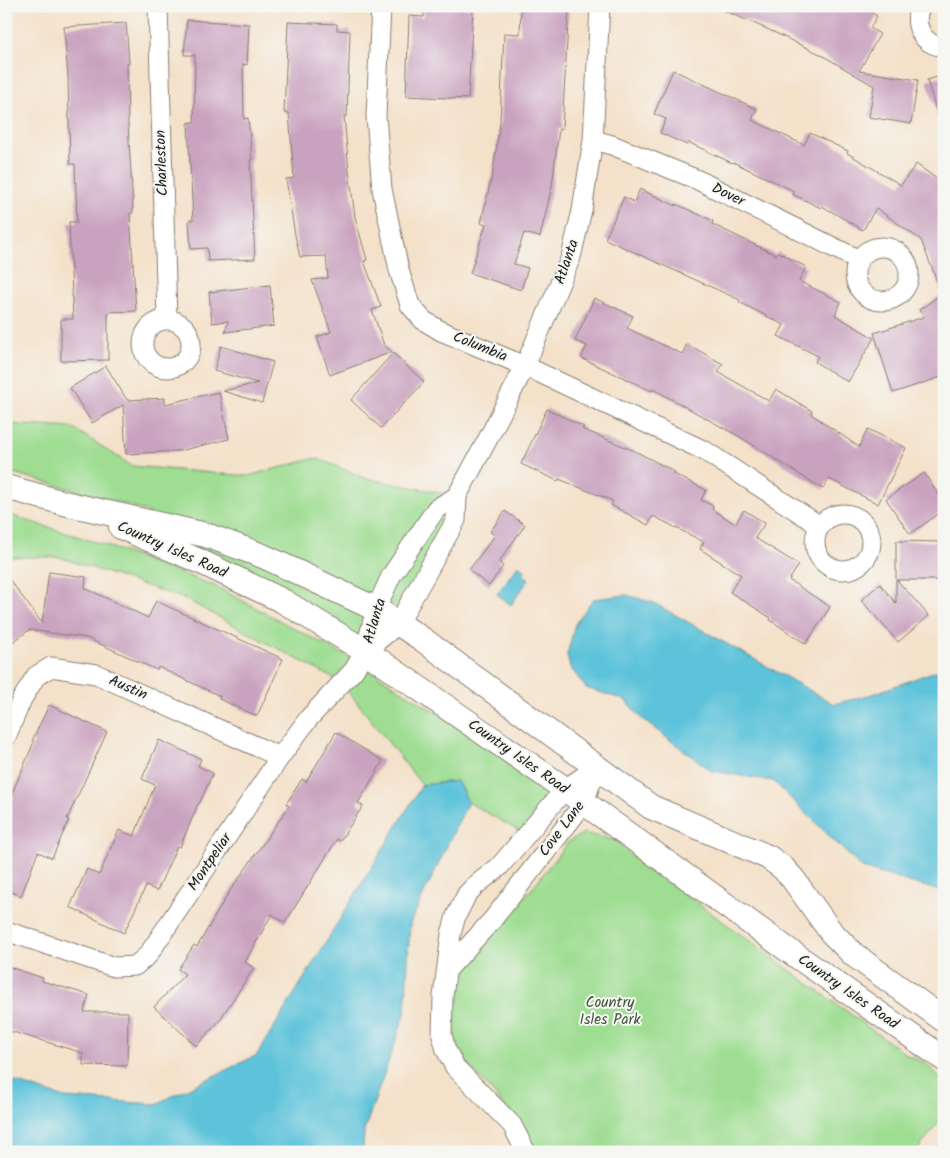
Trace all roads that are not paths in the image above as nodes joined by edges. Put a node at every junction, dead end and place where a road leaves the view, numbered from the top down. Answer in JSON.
{"nodes":[{"id":1,"x":158,"y":6,"type":"edge"},
{"id":2,"x":381,"y":6,"type":"edge"},
{"id":3,"x":600,"y":6,"type":"edge"},
{"id":4,"x":919,"y":7,"type":"edge"},
{"id":5,"x":944,"y":46,"type":"edge"},
{"id":6,"x":593,"y":140,"type":"junction"},
{"id":7,"x":859,"y":260,"type":"dead end"},
{"id":8,"x":166,"y":319,"type":"dead end"},
{"id":9,"x":525,"y":366,"type":"junction"},
{"id":10,"x":6,"y":487,"type":"edge"},
{"id":11,"x":457,"y":496,"type":"junction"},
{"id":12,"x":64,"y":503,"type":"junction"},
{"id":13,"x":820,"y":526,"type":"dead end"},
{"id":14,"x":376,"y":610,"type":"junction"},
{"id":15,"x":398,"y":624,"type":"junction"},
{"id":16,"x":366,"y":651,"type":"junction"},
{"id":17,"x":6,"y":737,"type":"edge"},
{"id":18,"x":280,"y":757,"type":"junction"},
{"id":19,"x":596,"y":768,"type":"junction"},
{"id":20,"x":575,"y":796,"type":"junction"},
{"id":21,"x":6,"y":931,"type":"edge"},
{"id":22,"x":448,"y":969,"type":"junction"},
{"id":23,"x":944,"y":1020,"type":"edge"},
{"id":24,"x":944,"y":1059,"type":"edge"},
{"id":25,"x":526,"y":1152,"type":"edge"}],
"edges":[{"from":1,"to":8,"type":"street","name":"Charleston"},
{"from":2,"to":9,"type":"street","name":"Columbia"},
{"from":3,"to":6,"type":"street","name":"Atlanta"},
{"from":4,"to":5,"type":"street"},
{"from":6,"to":7,"type":"street","name":"Dover"},
{"from":6,"to":9,"type":"street","name":"Atlanta"},
{"from":9,"to":11,"type":"street","name":"Atlanta"},
{"from":9,"to":13,"type":"street","name":"Columbia"},
{"from":10,"to":12,"type":"street","name":"Country Isles Road"},
{"from":11,"to":14,"type":"street","name":"Atlanta"},
{"from":11,"to":15,"type":"street","name":"Atlanta"},
{"from":12,"to":14,"type":"street","name":"Country Isles Road"},
{"from":12,"to":16,"type":"street","name":"Country Isles Road"},
{"from":14,"to":15,"type":"street","name":"Country Isles Road"},
{"from":14,"to":16,"type":"street","name":"Atlanta"},
{"from":15,"to":16,"type":"street","name":"Atlanta"},
{"from":15,"to":19,"type":"street","name":"Country Isles Road"},
{"from":16,"to":18,"type":"street","name":"Montpeliar"},
{"from":16,"to":20,"type":"street","name":"Country Isles Road"},
{"from":17,"to":18,"type":"street","name":"Austin"},
{"from":18,"to":21,"type":"street","name":"Montpeliar"},
{"from":19,"to":20,"type":"street","name":"Cove Lane"},
{"from":19,"to":23,"type":"street","name":"Country Isles Road"},
{"from":20,"to":22,"type":"street","name":"Cove Lane"},
{"from":20,"to":22,"type":"street","name":"Cove Lane"},
{"from":20,"to":24,"type":"street","name":"Country Isles Road"},
{"from":22,"to":25,"type":"street","name":"Cove Lane"}]}
